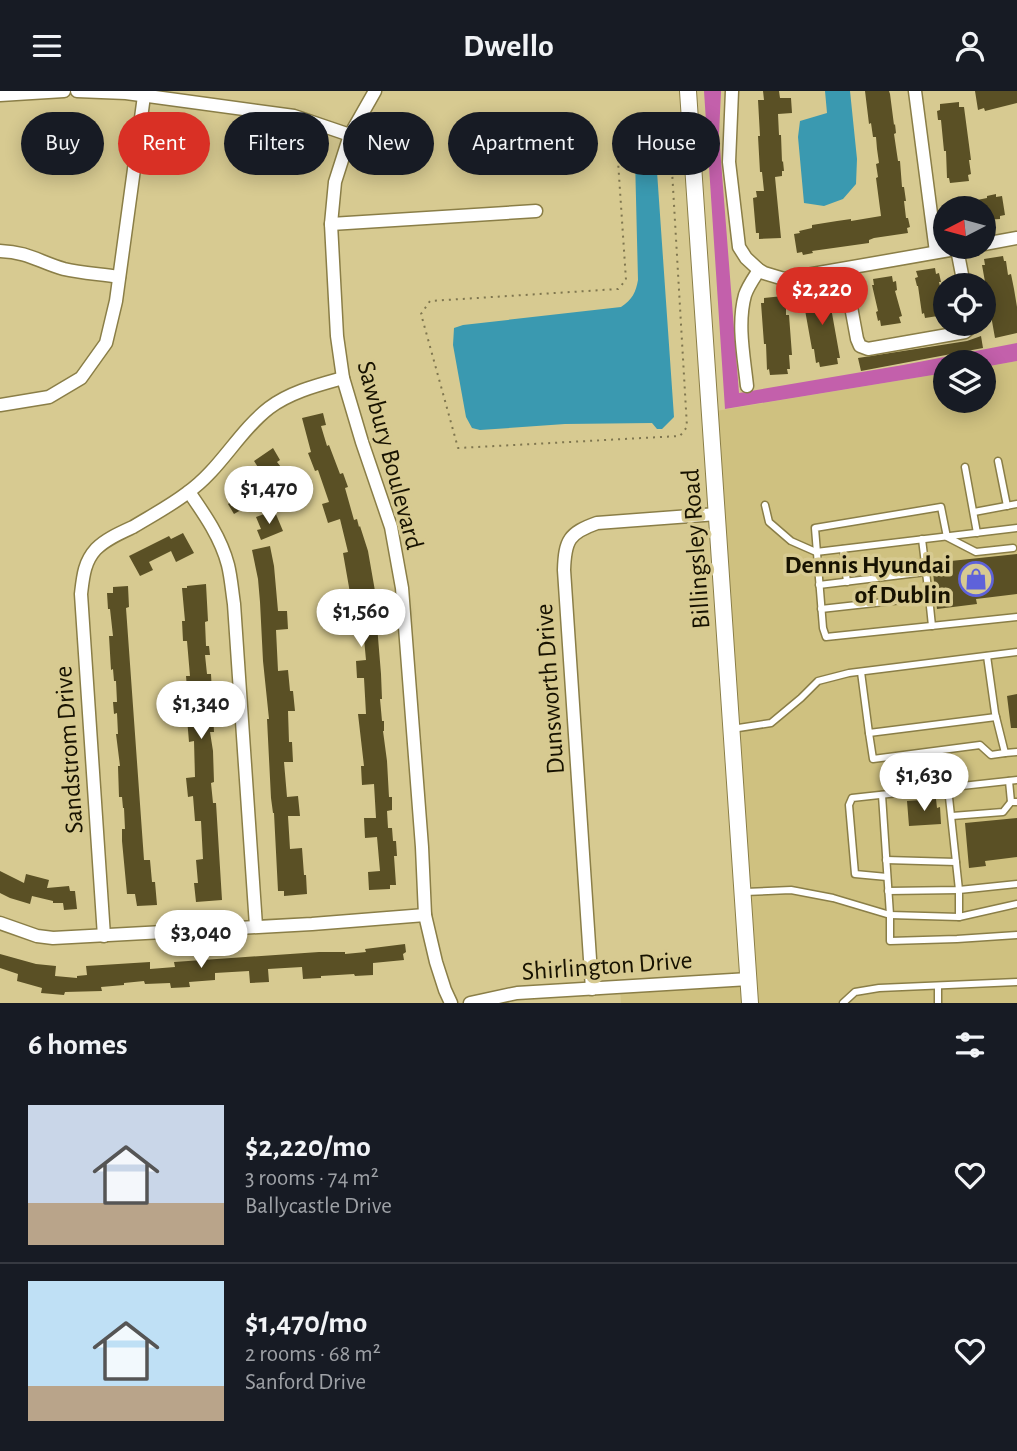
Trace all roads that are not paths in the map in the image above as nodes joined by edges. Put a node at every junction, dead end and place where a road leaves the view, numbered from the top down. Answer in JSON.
{"nodes":[{"id":1,"x":64,"y":91,"type":"edge"},
{"id":2,"x":77,"y":91,"type":"edge"},
{"id":3,"x":375,"y":91,"type":"edge"},
{"id":4,"x":688,"y":91,"type":"edge"},
{"id":5,"x":732,"y":91,"type":"edge"},
{"id":6,"x":915,"y":91,"type":"edge"},
{"id":7,"x":0,"y":93,"type":"edge"},
{"id":8,"x":144,"y":96,"type":"junction"},
{"id":9,"x":363,"y":112,"type":"edge"},
{"id":10,"x":343,"y":133,"type":"edge"},
{"id":11,"x":343,"y":155,"type":"edge"},
{"id":12,"x":536,"y":211,"type":"dead end"},
{"id":13,"x":331,"y":224,"type":"junction"},
{"id":14,"x":933,"y":229,"type":"edge"},
{"id":15,"x":1017,"y":238,"type":"edge"},
{"id":16,"x":996,"y":242,"type":"edge"},
{"id":17,"x":0,"y":251,"type":"edge"},
{"id":18,"x":933,"y":253,"type":"edge"},
{"id":19,"x":844,"y":269,"type":"junction"},
{"id":20,"x":759,"y":270,"type":"junction"},
{"id":21,"x":119,"y":277,"type":"junction"},
{"id":22,"x":942,"y":336,"type":"edge"},
{"id":23,"x":343,"y":378,"type":"junction"},
{"id":24,"x":747,"y":386,"type":"dead end"},
{"id":25,"x":0,"y":405,"type":"edge"},
{"id":26,"x":998,"y":461,"type":"dead end"},
{"id":27,"x":965,"y":467,"type":"dead end"},
{"id":28,"x":189,"y":492,"type":"junction"},
{"id":29,"x":1017,"y":504,"type":"edge"},
{"id":30,"x":765,"y":505,"type":"dead end"},
{"id":31,"x":1007,"y":506,"type":"junction"},
{"id":32,"x":974,"y":512,"type":"junction"},
{"id":33,"x":717,"y":514,"type":"junction"},
{"id":34,"x":1017,"y":528,"type":"edge"},
{"id":35,"x":977,"y":533,"type":"junction"},
{"id":36,"x":947,"y":537,"type":"junction"},
{"id":37,"x":922,"y":539,"type":"junction"},
{"id":38,"x":1013,"y":548,"type":"dead end"},
{"id":39,"x":843,"y":549,"type":"junction"},
{"id":40,"x":817,"y":552,"type":"junction"},
{"id":41,"x":926,"y":572,"type":"junction"},
{"id":42,"x":847,"y":582,"type":"junction"},
{"id":43,"x":819,"y":585,"type":"junction"},
{"id":44,"x":929,"y":597,"type":"junction"},
{"id":45,"x":821,"y":609,"type":"junction"},
{"id":46,"x":1017,"y":617,"type":"edge"},
{"id":47,"x":932,"y":626,"type":"junction"},
{"id":48,"x":1017,"y":652,"type":"edge"},
{"id":49,"x":987,"y":656,"type":"junction"},
{"id":50,"x":861,"y":672,"type":"junction"},
{"id":51,"x":996,"y":717,"type":"junction"},
{"id":52,"x":732,"y":729,"type":"junction"},
{"id":53,"x":869,"y":733,"type":"junction"},
{"id":54,"x":1017,"y":752,"type":"edge"},
{"id":55,"x":1005,"y":753,"type":"junction"},
{"id":56,"x":1013,"y":780,"type":"edge"},
{"id":57,"x":948,"y":788,"type":"junction"},
{"id":58,"x":882,"y":795,"type":"junction"},
{"id":59,"x":1014,"y":802,"type":"edge"},
{"id":60,"x":952,"y":816,"type":"junction"},
{"id":61,"x":886,"y":860,"type":"junction"},
{"id":62,"x":956,"y":862,"type":"junction"},
{"id":63,"x":887,"y":877,"type":"junction"},
{"id":64,"x":1017,"y":884,"type":"edge"},
{"id":65,"x":959,"y":890,"type":"junction"},
{"id":66,"x":888,"y":891,"type":"junction"},
{"id":67,"x":743,"y":892,"type":"junction"},
{"id":68,"x":1017,"y":904,"type":"edge"},
{"id":69,"x":425,"y":915,"type":"junction"},
{"id":70,"x":890,"y":915,"type":"junction"},
{"id":71,"x":959,"y":917,"type":"junction"},
{"id":72,"x":0,"y":923,"type":"edge"},
{"id":73,"x":256,"y":926,"type":"junction"},
{"id":74,"x":1017,"y":935,"type":"edge"},
{"id":75,"x":104,"y":936,"type":"junction"},
{"id":76,"x":749,"y":978,"type":"junction"},
{"id":77,"x":1017,"y":982,"type":"edge"},
{"id":78,"x":938,"y":986,"type":"junction"},
{"id":79,"x":592,"y":989,"type":"junction"},
{"id":80,"x":571,"y":996,"type":"edge"},
{"id":81,"x":451,"y":1003,"type":"edge"},
{"id":82,"x":470,"y":1003,"type":"edge"},
{"id":83,"x":750,"y":1003,"type":"edge"},
{"id":84,"x":843,"y":1003,"type":"edge"},
{"id":85,"x":938,"y":1003,"type":"edge"}],
"edges":[{"from":1,"to":7,"type":"street"},
{"from":2,"to":8,"type":"street"},
{"from":3,"to":9,"type":"street","name":"Sawbury Boulevard"},
{"from":4,"to":33,"type":"street","name":"Billingsley Road"},
{"from":5,"to":20,"type":"street"},
{"from":6,"to":14,"type":"street"},
{"from":8,"to":10,"type":"street"},
{"from":8,"to":21,"type":"street"},
{"from":11,"to":13,"type":"street","name":"Sawbury Boulevard"},
{"from":12,"to":13,"type":"street"},
{"from":13,"to":23,"type":"street","name":"Sawbury Boulevard"},
{"from":15,"to":16,"type":"street"},
{"from":17,"to":21,"type":"street"},
{"from":18,"to":19,"type":"street"},
{"from":19,"to":20,"type":"street"},
{"from":19,"to":22,"type":"street"},
{"from":20,"to":24,"type":"street"},
{"from":21,"to":25,"type":"street"},
{"from":23,"to":28,"type":"street"},
{"from":23,"to":69,"type":"street","name":"Sawbury Boulevard"},
{"from":26,"to":31,"type":"lane"},
{"from":27,"to":32,"type":"lane"},
{"from":28,"to":73,"type":"street"},
{"from":28,"to":75,"type":"street","name":"Sandstrom Drive"},
{"from":29,"to":31,"type":"lane"},
{"from":30,"to":40,"type":"lane"},
{"from":31,"to":32,"type":"lane"},
{"from":32,"to":35,"type":"lane"},
{"from":33,"to":52,"type":"street","name":"Billingsley Road"},
{"from":33,"to":79,"type":"street","name":"Dunsworth Drive"},
{"from":34,"to":35,"type":"lane"},
{"from":35,"to":36,"type":"lane"},
{"from":36,"to":37,"type":"lane"},
{"from":36,"to":38,"type":"lane"},
{"from":36,"to":40,"type":"lane"},
{"from":37,"to":39,"type":"lane"},
{"from":37,"to":41,"type":"lane"},
{"from":39,"to":40,"type":"lane"},
{"from":39,"to":42,"type":"lane"},
{"from":40,"to":43,"type":"lane"},
{"from":41,"to":42,"type":"lane"},
{"from":41,"to":44,"type":"lane"},
{"from":42,"to":43,"type":"lane"},
{"from":43,"to":45,"type":"lane"},
{"from":44,"to":45,"type":"lane"},
{"from":44,"to":47,"type":"lane"},
{"from":45,"to":47,"type":"lane"},
{"from":46,"to":47,"type":"lane"},
{"from":48,"to":49,"type":"lane"},
{"from":49,"to":50,"type":"lane"},
{"from":49,"to":51,"type":"lane"},
{"from":50,"to":52,"type":"lane"},
{"from":50,"to":53,"type":"lane"},
{"from":51,"to":53,"type":"lane"},
{"from":51,"to":55,"type":"lane"},
{"from":52,"to":67,"type":"street","name":"Billingsley Road"},
{"from":53,"to":55,"type":"lane"},
{"from":54,"to":55,"type":"lane"},
{"from":56,"to":57,"type":"lane"},
{"from":56,"to":59,"type":"lane"},
{"from":57,"to":58,"type":"lane"},
{"from":57,"to":60,"type":"lane"},
{"from":58,"to":61,"type":"lane"},
{"from":58,"to":63,"type":"lane"},
{"from":59,"to":60,"type":"lane"},
{"from":60,"to":62,"type":"lane"},
{"from":61,"to":62,"type":"lane"},
{"from":61,"to":63,"type":"lane"},
{"from":62,"to":65,"type":"lane"},
{"from":63,"to":66,"type":"lane"},
{"from":64,"to":65,"type":"lane"},
{"from":65,"to":66,"type":"lane"},
{"from":65,"to":71,"type":"lane"},
{"from":66,"to":70,"type":"lane"},
{"from":67,"to":70,"type":"lane"},
{"from":67,"to":76,"type":"street","name":"Billingsley Road"},
{"from":68,"to":71,"type":"lane"},
{"from":69,"to":73,"type":"street"},
{"from":69,"to":81,"type":"street","name":"Sawbury Boulevard"},
{"from":70,"to":71,"type":"lane"},
{"from":70,"to":74,"type":"lane"},
{"from":72,"to":75,"type":"street"},
{"from":73,"to":75,"type":"street"},
{"from":76,"to":79,"type":"street","name":"Shirlington Drive"},
{"from":76,"to":83,"type":"street","name":"Billingsley Road"},
{"from":77,"to":78,"type":"lane"},
{"from":78,"to":84,"type":"lane"},
{"from":78,"to":85,"type":"lane"},
{"from":79,"to":80,"type":"street","name":"Shirlington Drive"},
{"from":80,"to":82,"type":"street","name":"Shirlington Drive"}]}
